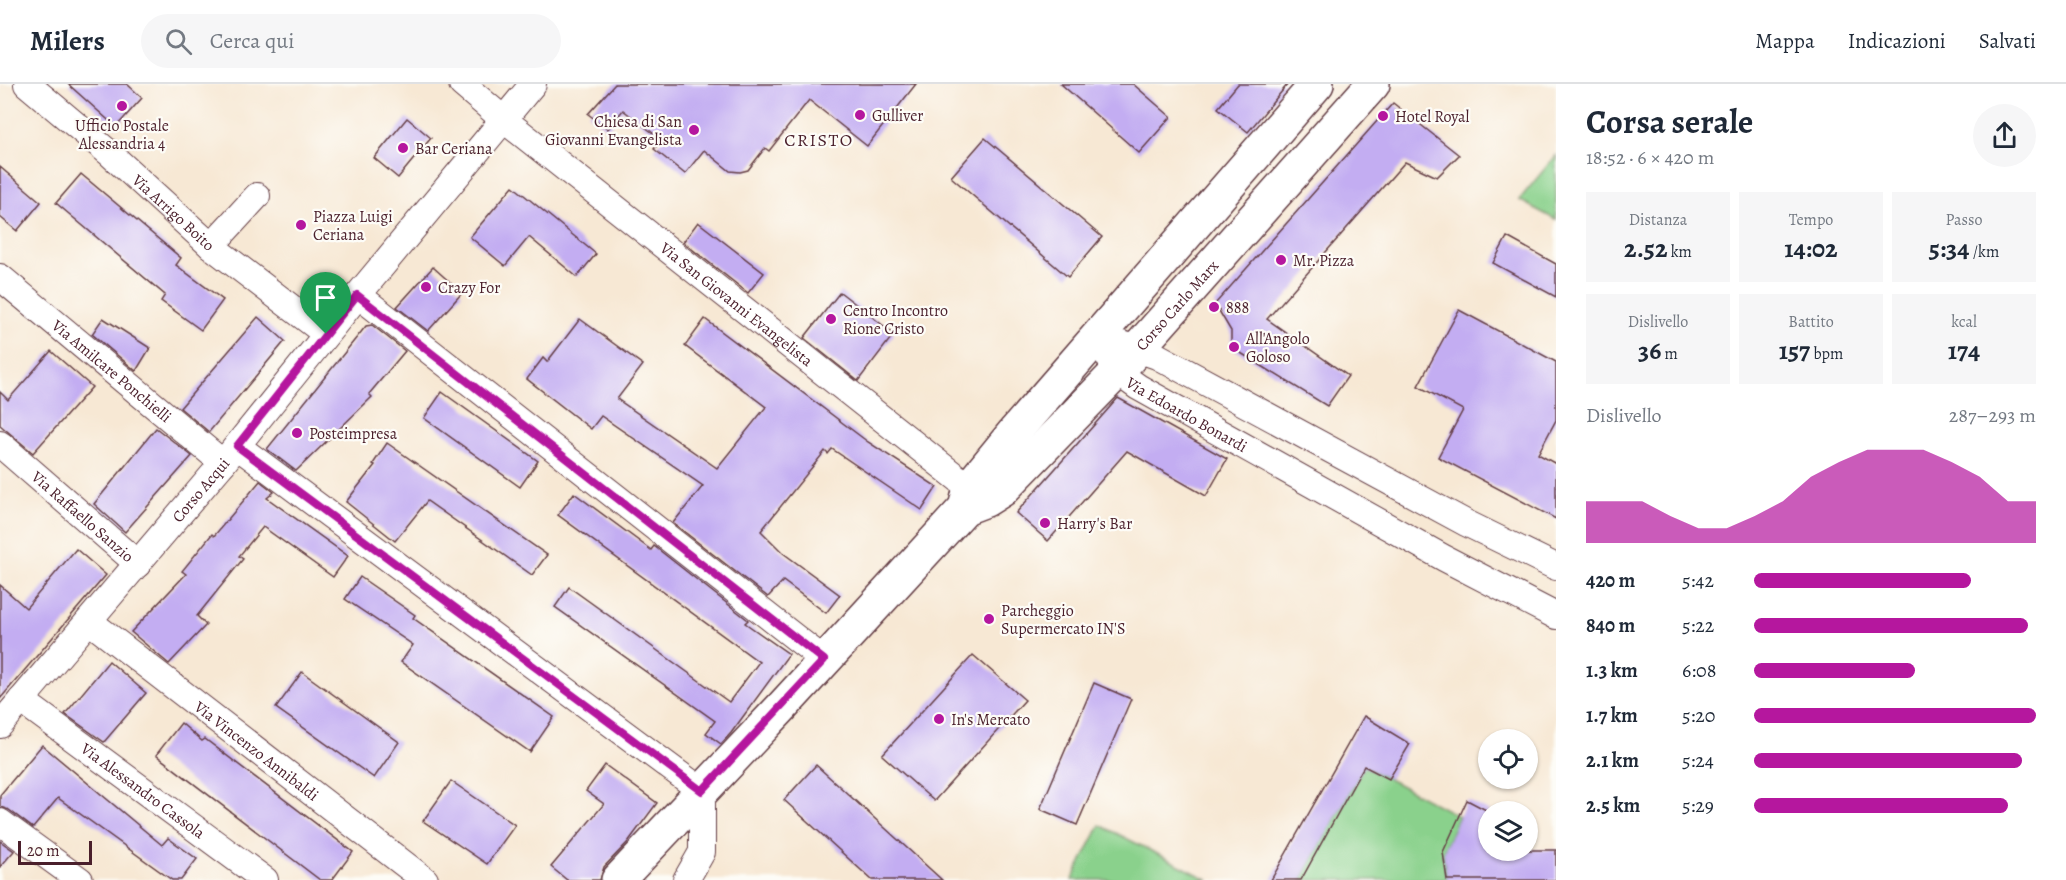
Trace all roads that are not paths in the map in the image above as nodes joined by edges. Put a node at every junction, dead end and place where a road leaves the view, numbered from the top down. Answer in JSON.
{"nodes":[{"id":1,"x":27,"y":84,"type":"edge"},
{"id":2,"x":462,"y":84,"type":"edge"},
{"id":3,"x":533,"y":84,"type":"edge"},
{"id":4,"x":1317,"y":84,"type":"edge"},
{"id":5,"x":1373,"y":84,"type":"edge"},
{"id":6,"x":503,"y":119,"type":"junction"},
{"id":7,"x":257,"y":196,"type":"dead end"},
{"id":8,"x":211,"y":246,"type":"junction"},
{"id":9,"x":0,"y":277,"type":"edge"},
{"id":10,"x":357,"y":295,"type":"junction"},
{"id":11,"x":326,"y":334,"type":"junction"},
{"id":12,"x":1097,"y":336,"type":"junction"},
{"id":13,"x":1128,"y":360,"type":"junction"},
{"id":14,"x":0,"y":444,"type":"edge"},
{"id":15,"x":230,"y":455,"type":"junction"},
{"id":16,"x":968,"y":498,"type":"junction"},
{"id":17,"x":138,"y":564,"type":"junction"},
{"id":18,"x":1556,"y":567,"type":"edge"},
{"id":19,"x":1556,"y":616,"type":"edge"},
{"id":20,"x":89,"y":621,"type":"junction"},
{"id":21,"x":824,"y":660,"type":"junction"},
{"id":22,"x":21,"y":700,"type":"junction"},
{"id":23,"x":0,"y":725,"type":"edge"},
{"id":24,"x":702,"y":791,"type":"junction"},
{"id":25,"x":0,"y":822,"type":"edge"},
{"id":26,"x":80,"y":880,"type":"edge"},
{"id":27,"x":265,"y":880,"type":"edge"},
{"id":28,"x":425,"y":880,"type":"edge"},
{"id":29,"x":618,"y":880,"type":"edge"},
{"id":30,"x":686,"y":880,"type":"edge"}],
"edges":[{"from":1,"to":8,"type":"street","name":"Via Arrigo Boito"},
{"from":2,"to":6,"type":"street","name":"Via San Giovanni Evangelista"},
{"from":3,"to":6,"type":"street","name":"Corso Acqui"},
{"from":4,"to":12,"type":"main road","name":"Corso Carlo Marx"},
{"from":5,"to":13,"type":"main road","name":"Corso Carlo Marx"},
{"from":6,"to":10,"type":"street","name":"Corso Acqui"},
{"from":6,"to":16,"type":"street","name":"Via San Giovanni Evangelista"},
{"from":7,"to":8,"type":"street"},
{"from":8,"to":11,"type":"street","name":"Via Arrigo Boito"},
{"from":9,"to":15,"type":"street","name":"Via Amilcare Ponchielli"},
{"from":10,"to":11,"type":"street","name":"Corso Acqui"},
{"from":10,"to":21,"type":"street"},
{"from":11,"to":15,"type":"street","name":"Corso Acqui"},
{"from":12,"to":13,"type":"street","name":"Via Edoardo Bonardi"},
{"from":12,"to":16,"type":"main road","name":"Corso Carlo Marx"},
{"from":13,"to":16,"type":"main road","name":"Corso Carlo Marx"},
{"from":13,"to":18,"type":"street","name":"Via Edoardo Bonardi"},
{"from":13,"to":19,"type":"street","name":"Via Edoardo Bonardi"},
{"from":14,"to":17,"type":"street","name":"Via Raffaello Sanzio"},
{"from":15,"to":17,"type":"street","name":"Corso Acqui"},
{"from":15,"to":24,"type":"street","name":"Via Amilcare Ponchielli"},
{"from":16,"to":21,"type":"main road","name":"Corso Carlo Marx"},
{"from":17,"to":20,"type":"street","name":"Corso Acqui"},
{"from":20,"to":22,"type":"street","name":"Corso Acqui"},
{"from":20,"to":28,"type":"street","name":"Via Vincenzo Annibaldi"},
{"from":21,"to":24,"type":"main road","name":"Corso Carlo Marx"},
{"from":22,"to":23,"type":"street","name":"Corso Acqui"},
{"from":22,"to":27,"type":"street","name":"Via Alessandro Cassola"},
{"from":24,"to":29,"type":"main road","name":"Corso Carlo Marx"},
{"from":24,"to":30,"type":"street"},
{"from":25,"to":26,"type":"street"}]}
